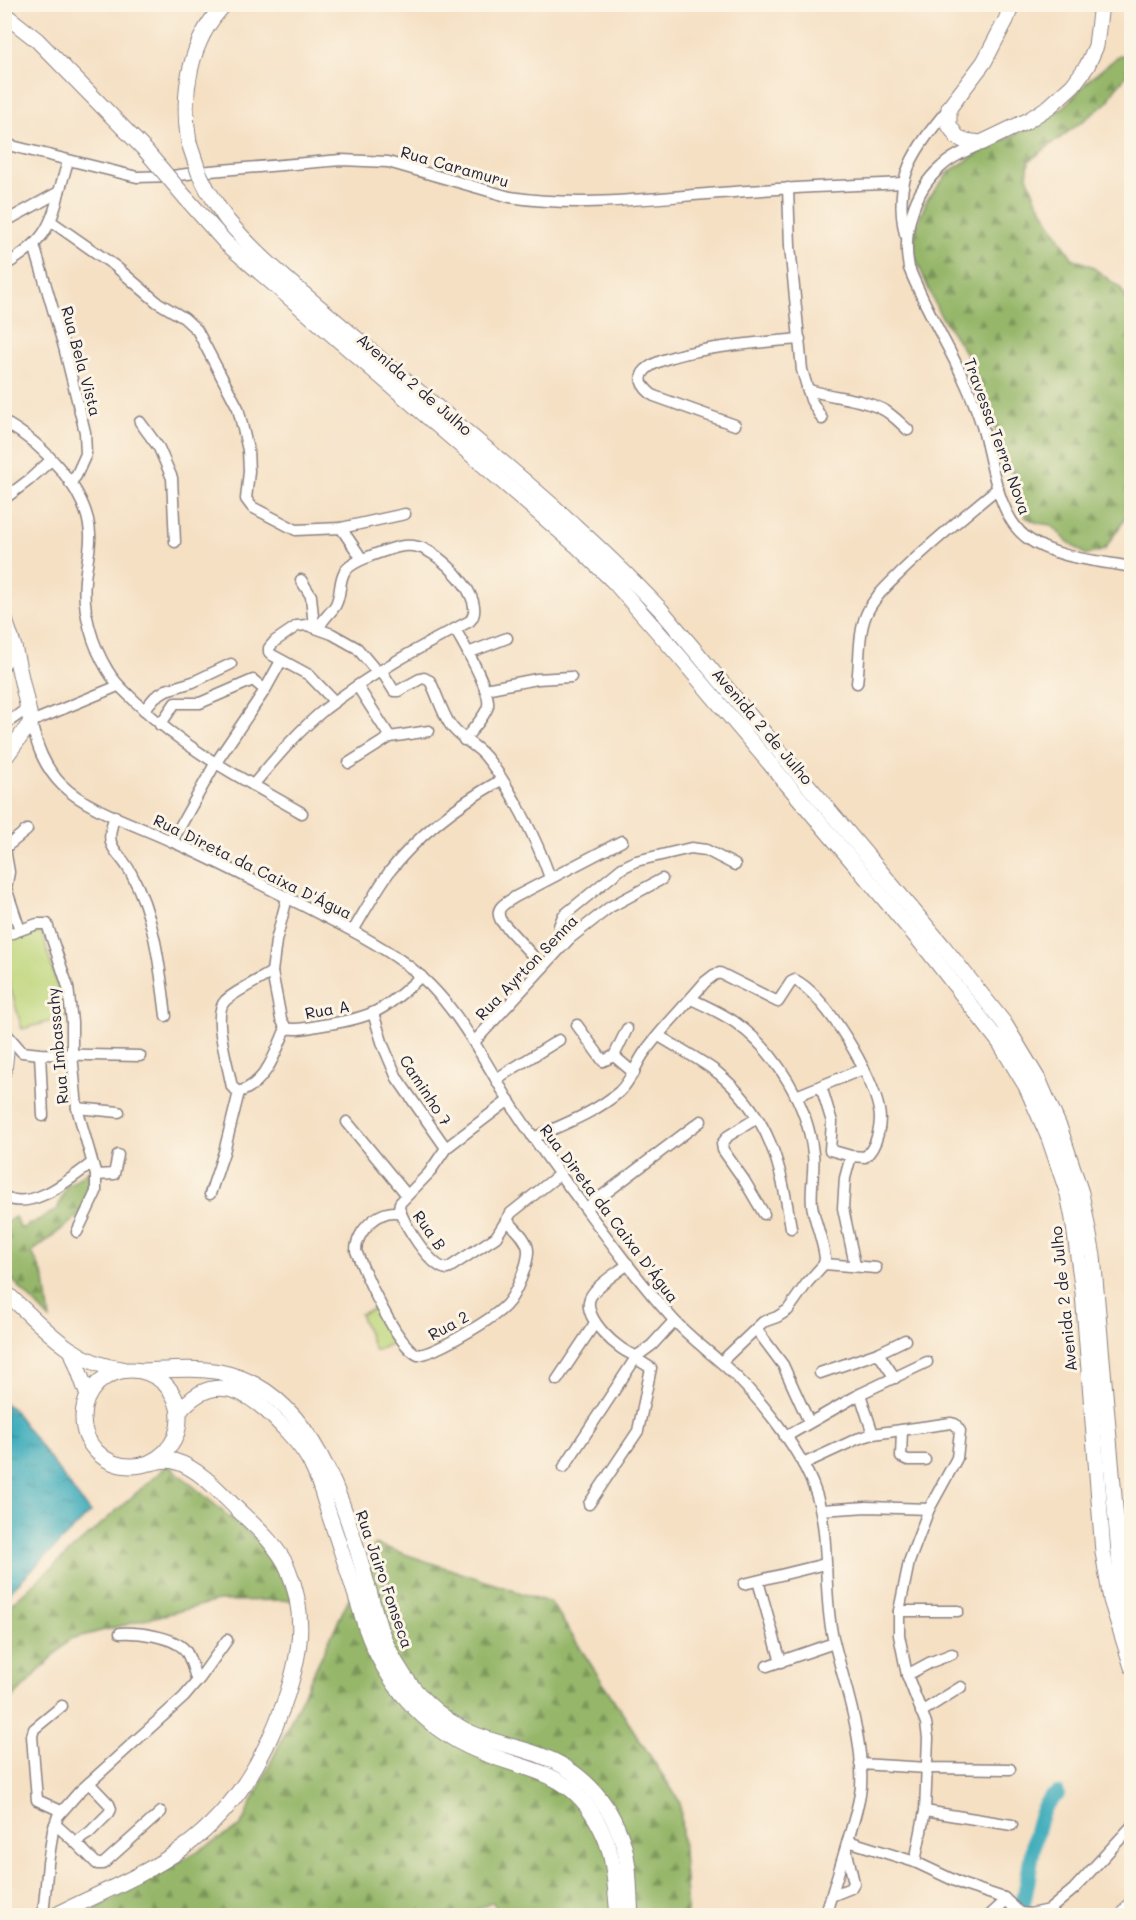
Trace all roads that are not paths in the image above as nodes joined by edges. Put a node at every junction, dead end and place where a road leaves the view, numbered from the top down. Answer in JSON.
{"nodes":[{"id":1,"x":225,"y":4,"type":"edge"},
{"id":2,"x":1012,"y":4,"type":"edge"},
{"id":3,"x":1101,"y":4,"type":"edge"},
{"id":4,"x":4,"y":14,"type":"edge"},
{"id":5,"x":950,"y":108,"type":"junction"},
{"id":6,"x":4,"y":144,"type":"edge"},
{"id":7,"x":981,"y":144,"type":"junction"},
{"id":8,"x":68,"y":161,"type":"junction"},
{"id":9,"x":902,"y":183,"type":"junction"},
{"id":10,"x":788,"y":188,"type":"junction"},
{"id":11,"x":59,"y":192,"type":"junction"},
{"id":12,"x":4,"y":222,"type":"edge"},
{"id":13,"x":52,"y":222,"type":"junction"},
{"id":14,"x":906,"y":240,"type":"junction"},
{"id":15,"x":34,"y":245,"type":"junction"},
{"id":16,"x":4,"y":266,"type":"edge"},
{"id":17,"x":800,"y":339,"type":"junction"},
{"id":18,"x":807,"y":389,"type":"junction"},
{"id":19,"x":822,"y":419,"type":"dead end"},
{"id":20,"x":4,"y":422,"type":"edge"},
{"id":21,"x":140,"y":422,"type":"dead end"},
{"id":22,"x":735,"y":425,"type":"dead end"},
{"id":23,"x":908,"y":430,"type":"dead end"},
{"id":24,"x":51,"y":460,"type":"junction"},
{"id":25,"x":70,"y":483,"type":"junction"},
{"id":26,"x":998,"y":488,"type":"junction"},
{"id":27,"x":4,"y":499,"type":"edge"},
{"id":28,"x":405,"y":514,"type":"dead end"},
{"id":29,"x":341,"y":528,"type":"junction"},
{"id":30,"x":175,"y":542,"type":"dead end"},
{"id":31,"x":362,"y":559,"type":"junction"},
{"id":32,"x":1131,"y":567,"type":"edge"},
{"id":33,"x":301,"y":580,"type":"dead end"},
{"id":34,"x":4,"y":617,"type":"edge"},
{"id":35,"x":316,"y":628,"type":"junction"},
{"id":36,"x":455,"y":629,"type":"junction"},
{"id":37,"x":507,"y":638,"type":"dead end"},
{"id":38,"x":14,"y":647,"type":"junction"},
{"id":39,"x":468,"y":653,"type":"junction"},
{"id":40,"x":281,"y":661,"type":"junction"},
{"id":41,"x":231,"y":664,"type":"dead end"},
{"id":42,"x":4,"y":666,"type":"edge"},
{"id":43,"x":379,"y":672,"type":"junction"},
{"id":44,"x":571,"y":677,"type":"dead end"},
{"id":45,"x":857,"y":683,"type":"dead end"},
{"id":46,"x":118,"y":686,"type":"junction"},
{"id":47,"x":358,"y":687,"type":"junction"},
{"id":48,"x":485,"y":689,"type":"junction"},
{"id":49,"x":265,"y":690,"type":"junction"},
{"id":50,"x":335,"y":702,"type":"junction"},
{"id":51,"x":144,"y":710,"type":"junction"},
{"id":52,"x":29,"y":715,"type":"junction"},
{"id":53,"x":4,"y":722,"type":"edge"},
{"id":54,"x":160,"y":725,"type":"junction"},
{"id":55,"x":429,"y":731,"type":"dead end"},
{"id":56,"x":390,"y":737,"type":"junction"},
{"id":57,"x":464,"y":740,"type":"junction"},
{"id":58,"x":4,"y":759,"type":"edge"},
{"id":59,"x":349,"y":763,"type":"dead end"},
{"id":60,"x":215,"y":764,"type":"junction"},
{"id":61,"x":501,"y":780,"type":"junction"},
{"id":62,"x":253,"y":786,"type":"junction"},
{"id":63,"x":302,"y":813,"type":"dead end"},
{"id":64,"x":115,"y":816,"type":"junction"},
{"id":65,"x":27,"y":830,"type":"dead end"},
{"id":66,"x":172,"y":841,"type":"junction"},
{"id":67,"x":622,"y":841,"type":"dead end"},
{"id":68,"x":5,"y":845,"type":"edge"},
{"id":69,"x":735,"y":865,"type":"dead end"},
{"id":70,"x":550,"y":878,"type":"junction"},
{"id":71,"x":662,"y":879,"type":"dead end"},
{"id":72,"x":287,"y":898,"type":"junction"},
{"id":73,"x":20,"y":930,"type":"junction"},
{"id":74,"x":353,"y":931,"type":"junction"},
{"id":75,"x":4,"y":936,"type":"edge"},
{"id":76,"x":569,"y":939,"type":"junction"},
{"id":77,"x":543,"y":967,"type":"junction"},
{"id":78,"x":272,"y":972,"type":"junction"},
{"id":79,"x":422,"y":976,"type":"junction"},
{"id":80,"x":691,"y":999,"type":"junction"},
{"id":81,"x":373,"y":1013,"type":"junction"},
{"id":82,"x":166,"y":1016,"type":"dead end"},
{"id":83,"x":577,"y":1025,"type":"dead end"},
{"id":84,"x":286,"y":1028,"type":"junction"},
{"id":85,"x":627,"y":1029,"type":"dead end"},
{"id":86,"x":4,"y":1031,"type":"edge"},
{"id":87,"x":659,"y":1036,"type":"junction"},
{"id":88,"x":559,"y":1040,"type":"dead end"},
{"id":89,"x":475,"y":1041,"type":"junction"},
{"id":90,"x":4,"y":1043,"type":"edge"},
{"id":91,"x":40,"y":1054,"type":"junction"},
{"id":92,"x":72,"y":1054,"type":"junction"},
{"id":93,"x":140,"y":1056,"type":"dead end"},
{"id":94,"x":614,"y":1056,"type":"junction"},
{"id":95,"x":863,"y":1069,"type":"junction"},
{"id":96,"x":4,"y":1071,"type":"edge"},
{"id":97,"x":634,"y":1073,"type":"junction"},
{"id":98,"x":496,"y":1079,"type":"junction"},
{"id":99,"x":821,"y":1086,"type":"junction"},
{"id":100,"x":239,"y":1092,"type":"junction"},
{"id":101,"x":796,"y":1096,"type":"junction"},
{"id":102,"x":509,"y":1100,"type":"junction"},
{"id":103,"x":77,"y":1108,"type":"junction"},
{"id":104,"x":119,"y":1112,"type":"dead end"},
{"id":105,"x":43,"y":1116,"type":"dead end"},
{"id":106,"x":757,"y":1118,"type":"junction"},
{"id":107,"x":701,"y":1121,"type":"dead end"},
{"id":108,"x":347,"y":1122,"type":"dead end"},
{"id":109,"x":533,"y":1138,"type":"junction"},
{"id":110,"x":446,"y":1148,"type":"junction"},
{"id":111,"x":118,"y":1155,"type":"dead end"},
{"id":112,"x":851,"y":1156,"type":"junction"},
{"id":113,"x":92,"y":1163,"type":"junction"},
{"id":114,"x":560,"y":1174,"type":"junction"},
{"id":115,"x":96,"y":1175,"type":"junction"},
{"id":116,"x":210,"y":1194,"type":"dead end"},
{"id":117,"x":407,"y":1195,"type":"junction"},
{"id":118,"x":4,"y":1196,"type":"edge"},
{"id":119,"x":586,"y":1208,"type":"junction"},
{"id":120,"x":400,"y":1214,"type":"junction"},
{"id":121,"x":764,"y":1214,"type":"dead end"},
{"id":122,"x":507,"y":1220,"type":"junction"},
{"id":123,"x":790,"y":1228,"type":"dead end"},
{"id":124,"x":78,"y":1232,"type":"dead end"},
{"id":125,"x":628,"y":1264,"type":"junction"},
{"id":126,"x":824,"y":1264,"type":"junction"},
{"id":127,"x":855,"y":1266,"type":"junction"},
{"id":128,"x":876,"y":1268,"type":"dead end"},
{"id":129,"x":4,"y":1291,"type":"edge"},
{"id":130,"x":674,"y":1321,"type":"junction"},
{"id":131,"x":595,"y":1323,"type":"junction"},
{"id":132,"x":756,"y":1329,"type":"junction"},
{"id":133,"x":905,"y":1340,"type":"dead end"},
{"id":134,"x":72,"y":1352,"type":"junction"},
{"id":135,"x":878,"y":1353,"type":"junction"},
{"id":136,"x":636,"y":1357,"type":"junction"},
{"id":137,"x":721,"y":1362,"type":"junction"},
{"id":138,"x":927,"y":1362,"type":"dead end"},
{"id":139,"x":135,"y":1371,"type":"junction"},
{"id":140,"x":820,"y":1373,"type":"dead end"},
{"id":141,"x":895,"y":1378,"type":"junction"},
{"id":142,"x":557,"y":1380,"type":"dead end"},
{"id":143,"x":860,"y":1394,"type":"junction"},
{"id":144,"x":88,"y":1396,"type":"junction"},
{"id":145,"x":179,"y":1412,"type":"junction"},
{"id":146,"x":809,"y":1422,"type":"junction"},
{"id":147,"x":178,"y":1429,"type":"junction"},
{"id":148,"x":902,"y":1430,"type":"junction"},
{"id":149,"x":873,"y":1434,"type":"junction"},
{"id":150,"x":785,"y":1437,"type":"junction"},
{"id":151,"x":924,"y":1460,"type":"dead end"},
{"id":152,"x":151,"y":1463,"type":"junction"},
{"id":153,"x":803,"y":1464,"type":"junction"},
{"id":154,"x":564,"y":1467,"type":"dead end"},
{"id":155,"x":198,"y":1474,"type":"junction"},
{"id":156,"x":589,"y":1504,"type":"dead end"},
{"id":157,"x":929,"y":1509,"type":"junction"},
{"id":158,"x":820,"y":1510,"type":"junction"},
{"id":159,"x":825,"y":1564,"type":"junction"},
{"id":160,"x":758,"y":1581,"type":"junction"},
{"id":161,"x":744,"y":1584,"type":"dead end"},
{"id":162,"x":899,"y":1611,"type":"junction"},
{"id":163,"x":958,"y":1611,"type":"dead end"},
{"id":164,"x":1131,"y":1622,"type":"edge"},
{"id":165,"x":120,"y":1633,"type":"dead end"},
{"id":166,"x":227,"y":1640,"type":"dead end"},
{"id":167,"x":834,"y":1643,"type":"junction"},
{"id":168,"x":952,"y":1654,"type":"dead end"},
{"id":169,"x":781,"y":1662,"type":"junction"},
{"id":170,"x":767,"y":1666,"type":"dead end"},
{"id":171,"x":1131,"y":1667,"type":"edge"},
{"id":172,"x":907,"y":1676,"type":"junction"},
{"id":173,"x":197,"y":1682,"type":"junction"},
{"id":174,"x":961,"y":1687,"type":"dead end"},
{"id":175,"x":62,"y":1706,"type":"dead end"},
{"id":176,"x":921,"y":1712,"type":"junction"},
{"id":177,"x":860,"y":1764,"type":"junction"},
{"id":178,"x":928,"y":1768,"type":"junction"},
{"id":179,"x":1010,"y":1769,"type":"dead end"},
{"id":180,"x":89,"y":1783,"type":"junction"},
{"id":181,"x":62,"y":1811,"type":"junction"},
{"id":182,"x":925,"y":1811,"type":"junction"},
{"id":183,"x":161,"y":1812,"type":"dead end"},
{"id":184,"x":54,"y":1824,"type":"junction"},
{"id":185,"x":1012,"y":1825,"type":"dead end"},
{"id":186,"x":1131,"y":1826,"type":"edge"},
{"id":187,"x":1131,"y":1832,"type":"edge"},
{"id":188,"x":1119,"y":1838,"type":"junction"},
{"id":189,"x":75,"y":1842,"type":"junction"},
{"id":190,"x":847,"y":1845,"type":"junction"},
{"id":191,"x":915,"y":1862,"type":"junction"},
{"id":192,"x":831,"y":1896,"type":"junction"},
{"id":193,"x":1004,"y":1898,"type":"junction"},
{"id":194,"x":1131,"y":1903,"type":"edge"},
{"id":195,"x":43,"y":1916,"type":"edge"},
{"id":196,"x":54,"y":1916,"type":"edge"},
{"id":197,"x":618,"y":1916,"type":"edge"},
{"id":198,"x":631,"y":1916,"type":"edge"},
{"id":199,"x":825,"y":1916,"type":"edge"},
{"id":200,"x":989,"y":1916,"type":"edge"},
{"id":201,"x":1123,"y":1916,"type":"edge"}],
"edges":[{"from":1,"to":164,"type":"main road","name":"Avenida 2 de Julho","bridge":true},
{"from":2,"to":5,"type":"main road"},
{"from":3,"to":7,"type":"main road"},
{"from":4,"to":171,"type":"main road","name":"Avenida 2 de Julho","bridge":true},
{"from":5,"to":7,"type":"main road"},
{"from":5,"to":9,"type":"street"},
{"from":6,"to":8,"type":"street","name":"Rua Caramuru"},
{"from":7,"to":14,"type":"street"},
{"from":8,"to":10,"type":"street","name":"Rua Caramuru"},
{"from":8,"to":11,"type":"street"},
{"from":9,"to":10,"type":"street","name":"Rua Caramuru"},
{"from":9,"to":14,"type":"street","name":"Travessa Terra Nova"},
{"from":10,"to":17,"type":"street"},
{"from":11,"to":12,"type":"street"},
{"from":11,"to":13,"type":"street"},
{"from":13,"to":15,"type":"street"},
{"from":13,"to":29,"type":"street"},
{"from":14,"to":26,"type":"street","name":"Travessa Terra Nova"},
{"from":15,"to":16,"type":"street"},
{"from":15,"to":25,"type":"street","name":"Rua Bela Vista"},
{"from":17,"to":18,"type":"street"},
{"from":17,"to":22,"type":"street"},
{"from":18,"to":19,"type":"street"},
{"from":18,"to":23,"type":"street"},
{"from":20,"to":24,"type":"street"},
{"from":21,"to":30,"type":"street"},
{"from":24,"to":25,"type":"street"},
{"from":24,"to":27,"type":"street"},
{"from":25,"to":46,"type":"street"},
{"from":26,"to":32,"type":"street","name":"Travessa Terra Nova"},
{"from":26,"to":45,"type":"street"},
{"from":28,"to":29,"type":"street"},
{"from":29,"to":31,"type":"street"},
{"from":31,"to":35,"type":"street"},
{"from":31,"to":36,"type":"street"},
{"from":33,"to":35,"type":"street"},
{"from":34,"to":38,"type":"main road"},
{"from":35,"to":40,"type":"street"},
{"from":35,"to":43,"type":"street"},
{"from":36,"to":39,"type":"street"},
{"from":36,"to":43,"type":"street"},
{"from":37,"to":39,"type":"street"},
{"from":38,"to":42,"type":"street"},
{"from":38,"to":52,"type":"main road"},
{"from":39,"to":48,"type":"street"},
{"from":40,"to":49,"type":"street"},
{"from":40,"to":50,"type":"street"},
{"from":41,"to":51,"type":"street"},
{"from":43,"to":47,"type":"street"},
{"from":43,"to":57,"type":"street"},
{"from":44,"to":48,"type":"street"},
{"from":46,"to":51,"type":"street"},
{"from":46,"to":52,"type":"street"},
{"from":47,"to":50,"type":"street"},
{"from":47,"to":56,"type":"street"},
{"from":48,"to":57,"type":"street"},
{"from":49,"to":54,"type":"street"},
{"from":49,"to":60,"type":"street"},
{"from":50,"to":62,"type":"street"},
{"from":51,"to":54,"type":"street"},
{"from":52,"to":53,"type":"street"},
{"from":52,"to":58,"type":"main road"},
{"from":52,"to":64,"type":"street","name":"Rua Direta da Caixa D'Água"},
{"from":54,"to":60,"type":"street"},
{"from":55,"to":56,"type":"street"},
{"from":56,"to":59,"type":"street"},
{"from":57,"to":61,"type":"street"},
{"from":60,"to":62,"type":"street"},
{"from":60,"to":66,"type":"street"},
{"from":61,"to":70,"type":"street"},
{"from":61,"to":74,"type":"street"},
{"from":62,"to":63,"type":"street"},
{"from":64,"to":66,"type":"street","name":"Rua Direta da Caixa D'Água"},
{"from":64,"to":82,"type":"street"},
{"from":65,"to":68,"type":"street"},
{"from":66,"to":72,"type":"street","name":"Rua Direta da Caixa D'Água"},
{"from":67,"to":70,"type":"street"},
{"from":68,"to":73,"type":"street"},
{"from":69,"to":76,"type":"street"},
{"from":70,"to":77,"type":"street"},
{"from":71,"to":76,"type":"street","name":"Rua Ayrton Senna"},
{"from":72,"to":74,"type":"street","name":"Rua Direta da Caixa D'Água"},
{"from":72,"to":78,"type":"street","name":"Rua A"},
{"from":73,"to":75,"type":"street","name":"Rua Imbassahy"},
{"from":73,"to":92,"type":"street","name":"Rua Imbassahy"},
{"from":74,"to":79,"type":"street","name":"Rua Direta da Caixa D'Água"},
{"from":76,"to":77,"type":"street","name":"Rua Ayrton Senna"},
{"from":77,"to":89,"type":"street","name":"Rua Ayrton Senna"},
{"from":78,"to":84,"type":"street","name":"Rua A"},
{"from":78,"to":100,"type":"street"},
{"from":79,"to":81,"type":"street","name":"Rua A"},
{"from":79,"to":89,"type":"street","name":"Rua Direta da Caixa D'Água"},
{"from":80,"to":87,"type":"street"},
{"from":80,"to":95,"type":"street"},
{"from":80,"to":101,"type":"street"},
{"from":81,"to":84,"type":"street","name":"Rua A"},
{"from":81,"to":110,"type":"street","name":"Caminho 7"},
{"from":83,"to":94,"type":"street"},
{"from":84,"to":100,"type":"street"},
{"from":85,"to":94,"type":"street"},
{"from":86,"to":91,"type":"street"},
{"from":87,"to":97,"type":"street"},
{"from":87,"to":106,"type":"street"},
{"from":88,"to":98,"type":"street"},
{"from":89,"to":98,"type":"street","name":"Rua Direta da Caixa D'Água"},
{"from":90,"to":96,"type":"main road"},
{"from":91,"to":92,"type":"street"},
{"from":91,"to":105,"type":"street"},
{"from":92,"to":93,"type":"street"},
{"from":92,"to":103,"type":"street","name":"Rua Imbassahy"},
{"from":94,"to":97,"type":"street"},
{"from":95,"to":99,"type":"street"},
{"from":95,"to":112,"type":"street"},
{"from":97,"to":109,"type":"street"},
{"from":98,"to":102,"type":"street","name":"Rua Direta da Caixa D'Água"},
{"from":99,"to":101,"type":"street"},
{"from":99,"to":112,"type":"street"},
{"from":100,"to":116,"type":"street"},
{"from":101,"to":126,"type":"street"},
{"from":102,"to":109,"type":"street","name":"Rua Direta da Caixa D'Água"},
{"from":102,"to":110,"type":"street","name":"Rua B"},
{"from":103,"to":104,"type":"street"},
{"from":103,"to":113,"type":"street","name":"Rua Imbassahy"},
{"from":106,"to":121,"type":"street"},
{"from":106,"to":123,"type":"street"},
{"from":107,"to":119,"type":"street"},
{"from":108,"to":117,"type":"street"},
{"from":109,"to":114,"type":"street","name":"Rua Direta da Caixa D'Água"},
{"from":110,"to":117,"type":"street","name":"Rua B"},
{"from":111,"to":115,"type":"street"},
{"from":112,"to":127,"type":"street"},
{"from":113,"to":115,"type":"street","name":"Rua Imbassahy"},
{"from":113,"to":118,"type":"street"},
{"from":114,"to":119,"type":"street","name":"Rua Direta da Caixa D'Água"},
{"from":114,"to":122,"type":"street","name":"Rua B"},
{"from":115,"to":124,"type":"street","name":"Rua Imbassahy"},
{"from":117,"to":120,"type":"street","name":"Rua B"},
{"from":119,"to":125,"type":"street","name":"Rua Direta da Caixa D'Água"},
{"from":120,"to":122,"type":"street","name":"Rua B"},
{"from":120,"to":122,"type":"street","name":"Rua 2"},
{"from":125,"to":130,"type":"street","name":"Rua Direta da Caixa D'Água"},
{"from":125,"to":131,"type":"street"},
{"from":126,"to":127,"type":"street"},
{"from":126,"to":132,"type":"street"},
{"from":127,"to":128,"type":"street"},
{"from":129,"to":134,"type":"main road"},
{"from":130,"to":136,"type":"street"},
{"from":130,"to":137,"type":"street","name":"Rua Direta da Caixa D'Água"},
{"from":131,"to":136,"type":"street"},
{"from":131,"to":142,"type":"street"},
{"from":132,"to":137,"type":"street"},
{"from":132,"to":146,"type":"street"},
{"from":133,"to":135,"type":"street"},
{"from":134,"to":139,"type":"main road"},
{"from":134,"to":144,"type":"main road"},
{"from":135,"to":140,"type":"street"},
{"from":135,"to":141,"type":"street"},
{"from":136,"to":154,"type":"street"},
{"from":136,"to":156,"type":"street"},
{"from":137,"to":150,"type":"street","name":"Rua Direta da Caixa D'Água"},
{"from":138,"to":141,"type":"street"},
{"from":139,"to":144,"type":"main road"},
{"from":139,"to":145,"type":"main road"},
{"from":139,"to":198,"type":"main road","name":"Rua Jairo Fonseca"},
{"from":141,"to":143,"type":"street"},
{"from":143,"to":146,"type":"street"},
{"from":143,"to":149,"type":"street"},
{"from":144,"to":152,"type":"main road"},
{"from":145,"to":147,"type":"main road"},
{"from":145,"to":197,"type":"main road","name":"Rua Jairo Fonseca"},
{"from":146,"to":150,"type":"street"},
{"from":147,"to":152,"type":"main road"},
{"from":147,"to":155,"type":"main road"},
{"from":148,"to":149,"type":"street"},
{"from":148,"to":151,"type":"street"},
{"from":148,"to":157,"type":"street"},
{"from":149,"to":153,"type":"street"},
{"from":150,"to":153,"type":"street","name":"Rua Direta da Caixa D'Água"},
{"from":152,"to":155,"type":"main road"},
{"from":153,"to":158,"type":"street","name":"Rua Direta da Caixa D'Água"},
{"from":155,"to":196,"type":"main road"},
{"from":157,"to":158,"type":"street"},
{"from":157,"to":162,"type":"street"},
{"from":158,"to":159,"type":"street","name":"Rua Direta da Caixa D'Água"},
{"from":159,"to":160,"type":"street"},
{"from":159,"to":167,"type":"street","name":"Rua Direta da Caixa D'Água"},
{"from":160,"to":161,"type":"street"},
{"from":160,"to":169,"type":"street"},
{"from":162,"to":163,"type":"street"},
{"from":162,"to":172,"type":"street"},
{"from":165,"to":173,"type":"street"},
{"from":166,"to":173,"type":"street"},
{"from":167,"to":169,"type":"street"},
{"from":167,"to":177,"type":"street","name":"Rua Direta da Caixa D'Água"},
{"from":168,"to":172,"type":"street"},
{"from":169,"to":170,"type":"street"},
{"from":172,"to":176,"type":"street"},
{"from":173,"to":180,"type":"street"},
{"from":174,"to":176,"type":"street"},
{"from":175,"to":181,"type":"street"},
{"from":176,"to":178,"type":"street"},
{"from":177,"to":178,"type":"street"},
{"from":177,"to":190,"type":"street","name":"Rua Direta da Caixa D'Água"},
{"from":178,"to":179,"type":"street"},
{"from":178,"to":182,"type":"street"},
{"from":180,"to":181,"type":"street"},
{"from":180,"to":189,"type":"street"},
{"from":181,"to":184,"type":"street"},
{"from":182,"to":185,"type":"street"},
{"from":182,"to":191,"type":"street"},
{"from":183,"to":189,"type":"street"},
{"from":184,"to":189,"type":"street"},
{"from":184,"to":195,"type":"street"},
{"from":186,"to":188,"type":"street"},
{"from":187,"to":188,"type":"street"},
{"from":188,"to":193,"type":"street"},
{"from":190,"to":191,"type":"street"},
{"from":190,"to":192,"type":"street","name":"Rua Direta da Caixa D'Água"},
{"from":190,"to":192,"type":"street"},
{"from":191,"to":193,"type":"street"},
{"from":192,"to":199,"type":"street","name":"Rua Direta da Caixa D'Água"},
{"from":193,"to":200,"type":"street"},
{"from":194,"to":201,"type":"main road"}]}
